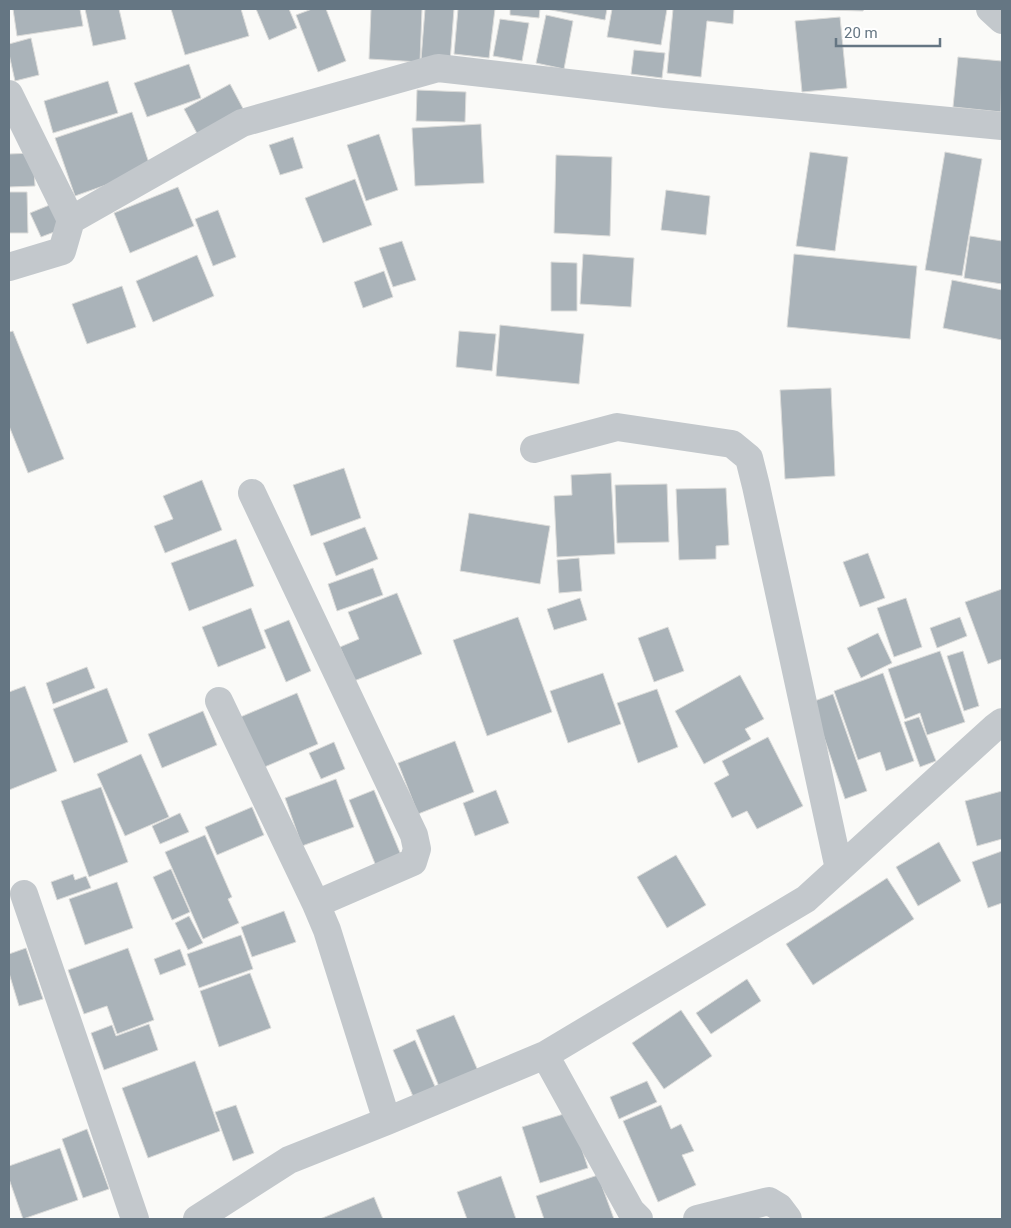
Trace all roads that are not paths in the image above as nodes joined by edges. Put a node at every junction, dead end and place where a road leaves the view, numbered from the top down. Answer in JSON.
{"nodes":[{"id":1,"x":990,"y":9,"type":"edge"},
{"id":2,"x":1002,"y":20,"type":"edge"},
{"id":3,"x":9,"y":94,"type":"edge"},
{"id":4,"x":1002,"y":126,"type":"edge"},
{"id":5,"x":71,"y":220,"type":"junction"},
{"id":6,"x":9,"y":267,"type":"edge"},
{"id":7,"x":534,"y":449,"type":"dead end"},
{"id":8,"x":252,"y":493,"type":"dead end"},
{"id":9,"x":219,"y":701,"type":"dead end"},
{"id":10,"x":1002,"y":722,"type":"edge"},
{"id":11,"x":839,"y":869,"type":"junction"},
{"id":12,"x":24,"y":894,"type":"dead end"},
{"id":13,"x":316,"y":904,"type":"junction"},
{"id":14,"x":545,"y":1055,"type":"junction"},
{"id":15,"x":387,"y":1121,"type":"junction"},
{"id":16,"x":135,"y":1219,"type":"edge"},
{"id":17,"x":197,"y":1219,"type":"edge"},
{"id":18,"x":640,"y":1219,"type":"edge"},
{"id":19,"x":697,"y":1219,"type":"edge"},
{"id":20,"x":788,"y":1219,"type":"edge"}],
"edges":[{"from":1,"to":2,"type":"street"},
{"from":3,"to":5,"type":"street"},
{"from":4,"to":5,"type":"street"},
{"from":5,"to":6,"type":"street"},
{"from":7,"to":11,"type":"street"},
{"from":8,"to":13,"type":"street"},
{"from":9,"to":13,"type":"street"},
{"from":10,"to":11,"type":"street"},
{"from":11,"to":14,"type":"street"},
{"from":12,"to":16,"type":"street"},
{"from":13,"to":15,"type":"street"},
{"from":14,"to":15,"type":"street"},
{"from":14,"to":18,"type":"street"},
{"from":15,"to":17,"type":"street"},
{"from":19,"to":20,"type":"street"}]}
